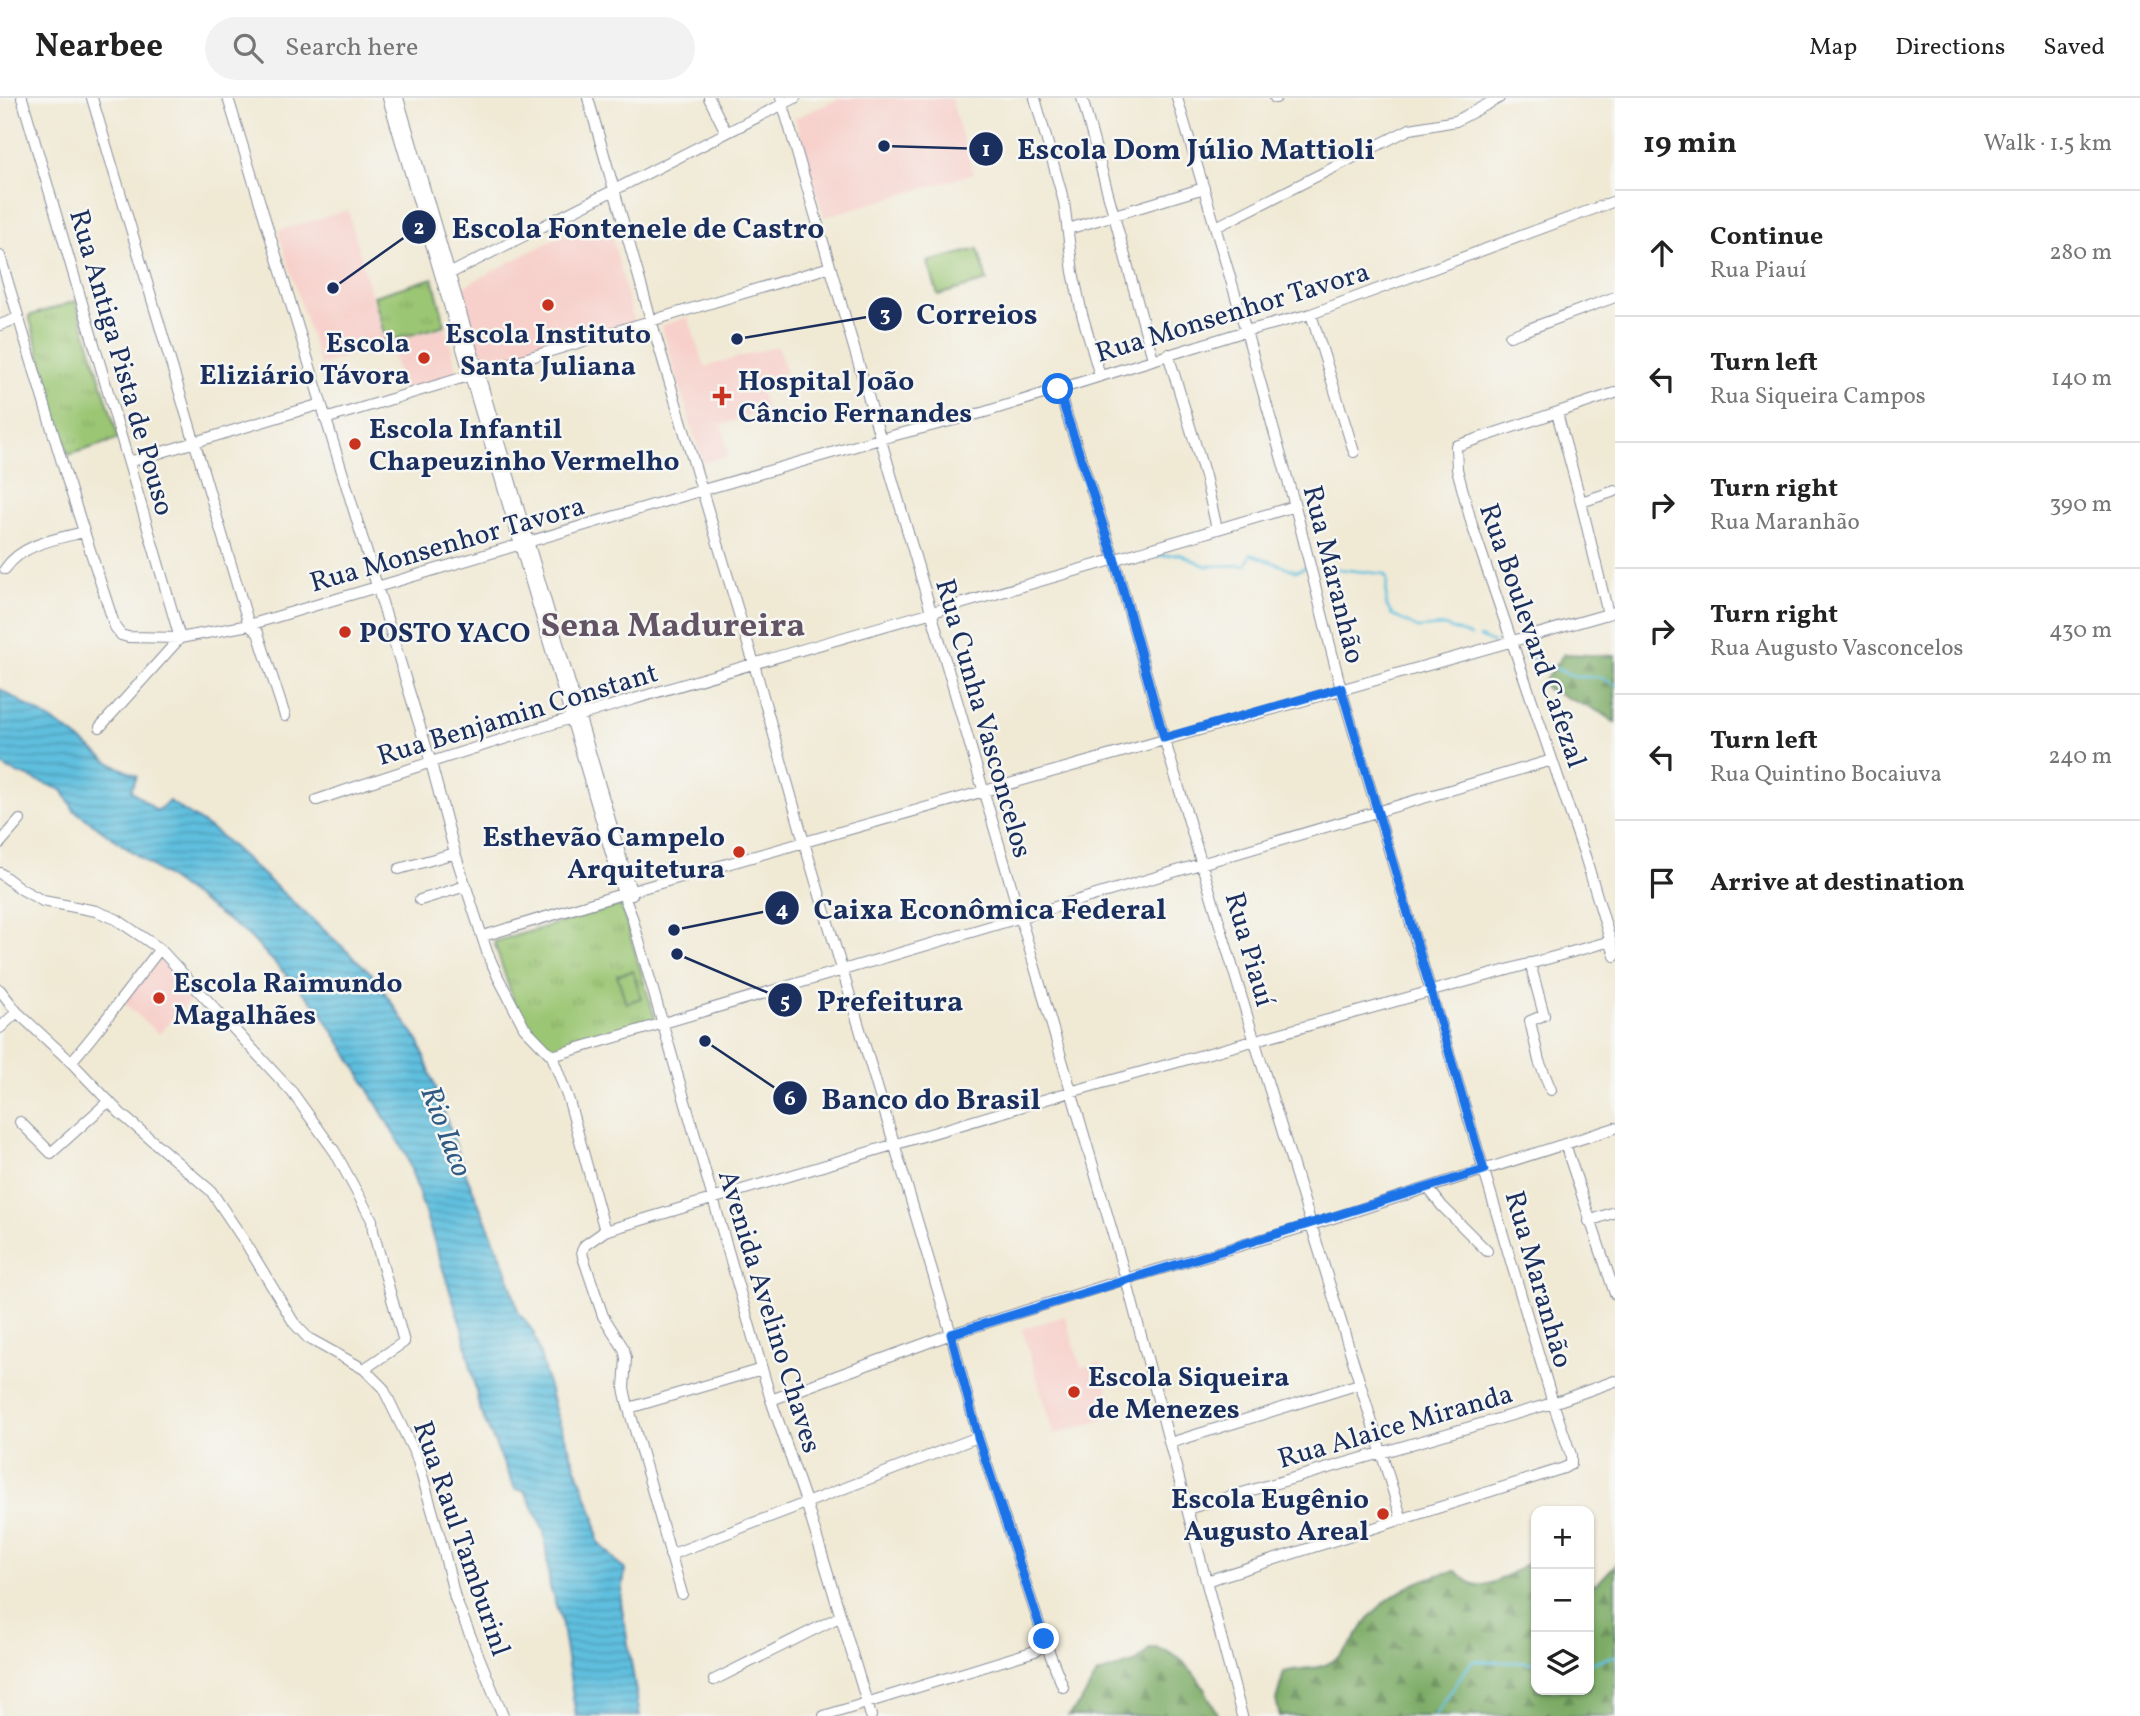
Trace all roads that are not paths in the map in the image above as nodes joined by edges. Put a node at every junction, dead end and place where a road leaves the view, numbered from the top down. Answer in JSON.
{"nodes":[{"id":1,"x":22,"y":98,"type":"edge"},
{"id":2,"x":228,"y":98,"type":"edge"},
{"id":3,"x":388,"y":98,"type":"edge"},
{"id":4,"x":398,"y":98,"type":"edge"},
{"id":5,"x":588,"y":98,"type":"edge"},
{"id":6,"x":709,"y":98,"type":"edge"},
{"id":7,"x":795,"y":98,"type":"edge"},
{"id":8,"x":1035,"y":98,"type":"edge"},
{"id":9,"x":1082,"y":98,"type":"edge"},
{"id":10,"x":1177,"y":98,"type":"edge"},
{"id":11,"x":1499,"y":98,"type":"edge"},
{"id":12,"x":94,"y":99,"type":"edge"},
{"id":13,"x":782,"y":101,"type":"edge"},
{"id":14,"x":726,"y":132,"type":"junction"},
{"id":15,"x":615,"y":188,"type":"junction"},
{"id":16,"x":1203,"y":188,"type":"junction"},
{"id":17,"x":1615,"y":201,"type":"edge"},
{"id":18,"x":1115,"y":215,"type":"junction"},
{"id":19,"x":1216,"y":227,"type":"junction"},
{"id":20,"x":1068,"y":229,"type":"junction"},
{"id":21,"x":0,"y":256,"type":"edge"},
{"id":22,"x":830,"y":267,"type":"junction"},
{"id":23,"x":446,"y":276,"type":"junction"},
{"id":24,"x":1615,"y":297,"type":"edge"},
{"id":25,"x":1311,"y":314,"type":"junction"},
{"id":26,"x":18,"y":318,"type":"junction"},
{"id":27,"x":651,"y":320,"type":"junction"},
{"id":28,"x":0,"y":326,"type":"edge"},
{"id":29,"x":1246,"y":331,"type":"junction"},
{"id":30,"x":1510,"y":336,"type":"dead end"},
{"id":31,"x":1168,"y":354,"type":"junction"},
{"id":32,"x":1153,"y":359,"type":"junction"},
{"id":33,"x":474,"y":375,"type":"junction"},
{"id":34,"x":1100,"y":376,"type":"junction"},
{"id":35,"x":1058,"y":389,"type":"junction"},
{"id":36,"x":1615,"y":393,"type":"edge"},
{"id":37,"x":321,"y":404,"type":"junction"},
{"id":38,"x":1557,"y":413,"type":"junction"},
{"id":39,"x":325,"y":419,"type":"junction"},
{"id":40,"x":880,"y":439,"type":"junction"},
{"id":41,"x":193,"y":442,"type":"junction"},
{"id":42,"x":1354,"y":452,"type":"dead end"},
{"id":43,"x":130,"y":462,"type":"junction"},
{"id":44,"x":703,"y":490,"type":"junction"},
{"id":45,"x":1615,"y":491,"type":"edge"},
{"id":46,"x":1581,"y":502,"type":"junction"},
{"id":47,"x":1295,"y":506,"type":"junction"},
{"id":48,"x":1217,"y":529,"type":"junction"},
{"id":49,"x":84,"y":532,"type":"junction"},
{"id":50,"x":523,"y":544,"type":"junction"},
{"id":51,"x":1115,"y":561,"type":"junction"},
{"id":52,"x":5,"y":569,"type":"dead end"},
{"id":53,"x":376,"y":587,"type":"junction"},
{"id":54,"x":930,"y":612,"type":"junction"},
{"id":55,"x":1611,"y":613,"type":"edge"},
{"id":56,"x":249,"y":625,"type":"junction"},
{"id":57,"x":180,"y":638,"type":"junction"},
{"id":58,"x":1511,"y":640,"type":"junction"},
{"id":59,"x":754,"y":664,"type":"junction"},
{"id":60,"x":1341,"y":688,"type":"junction"},
{"id":61,"x":285,"y":716,"type":"dead end"},
{"id":62,"x":576,"y":717,"type":"junction"},
{"id":63,"x":100,"y":727,"type":"dead end"},
{"id":64,"x":1164,"y":738,"type":"junction"},
{"id":65,"x":1552,"y":760,"type":"junction"},
{"id":66,"x":431,"y":763,"type":"junction"},
{"id":67,"x":985,"y":791,"type":"junction"},
{"id":68,"x":317,"y":800,"type":"dead end"},
{"id":69,"x":1378,"y":813,"type":"junction"},
{"id":70,"x":20,"y":820,"type":"dead end"},
{"id":71,"x":804,"y":842,"type":"junction"},
{"id":72,"x":0,"y":843,"type":"edge"},
{"id":73,"x":455,"y":853,"type":"junction"},
{"id":74,"x":1202,"y":864,"type":"junction"},
{"id":75,"x":399,"y":869,"type":"dead end"},
{"id":76,"x":0,"y":873,"type":"edge"},
{"id":77,"x":466,"y":886,"type":"junction"},
{"id":78,"x":628,"y":892,"type":"junction"},
{"id":79,"x":421,"y":900,"type":"dead end"},
{"id":80,"x":1020,"y":919,"type":"junction"},
{"id":81,"x":483,"y":936,"type":"junction"},
{"id":82,"x":1611,"y":941,"type":"junction"},
{"id":83,"x":159,"y":949,"type":"junction"},
{"id":84,"x":1615,"y":956,"type":"edge"},
{"id":85,"x":1530,"y":963,"type":"junction"},
{"id":86,"x":843,"y":969,"type":"junction"},
{"id":87,"x":0,"y":990,"type":"edge"},
{"id":88,"x":1430,"y":990,"type":"junction"},
{"id":89,"x":18,"y":1012,"type":"junction"},
{"id":90,"x":663,"y":1023,"type":"junction"},
{"id":91,"x":0,"y":1028,"type":"edge"},
{"id":92,"x":1255,"y":1042,"type":"junction"},
{"id":93,"x":552,"y":1056,"type":"junction"},
{"id":94,"x":71,"y":1062,"type":"junction"},
{"id":95,"x":1551,"y":1090,"type":"dead end"},
{"id":96,"x":1070,"y":1092,"type":"junction"},
{"id":97,"x":109,"y":1101,"type":"junction"},
{"id":98,"x":20,"y":1122,"type":"dead end"},
{"id":99,"x":1615,"y":1128,"type":"edge"},
{"id":100,"x":1565,"y":1144,"type":"junction"},
{"id":101,"x":896,"y":1146,"type":"junction"},
{"id":102,"x":1484,"y":1170,"type":"junction"},
{"id":103,"x":1428,"y":1188,"type":"junction"},
{"id":104,"x":714,"y":1199,"type":"junction"},
{"id":105,"x":1615,"y":1212,"type":"edge"},
{"id":106,"x":1589,"y":1221,"type":"junction"},
{"id":107,"x":1311,"y":1225,"type":"junction"},
{"id":108,"x":605,"y":1231,"type":"junction"},
{"id":109,"x":1487,"y":1251,"type":"dead end"},
{"id":110,"x":1126,"y":1279,"type":"junction"},
{"id":111,"x":1614,"y":1289,"type":"edge"},
{"id":112,"x":951,"y":1334,"type":"junction"},
{"id":113,"x":364,"y":1369,"type":"junction"},
{"id":114,"x":762,"y":1369,"type":"junction"},
{"id":115,"x":1615,"y":1381,"type":"edge"},
{"id":116,"x":1359,"y":1384,"type":"junction"},
{"id":117,"x":771,"y":1400,"type":"junction"},
{"id":118,"x":1553,"y":1403,"type":"junction"},
{"id":119,"x":629,"y":1408,"type":"junction"},
{"id":120,"x":978,"y":1437,"type":"junction"},
{"id":121,"x":1170,"y":1443,"type":"junction"},
{"id":122,"x":1381,"y":1453,"type":"junction"},
{"id":123,"x":806,"y":1502,"type":"junction"},
{"id":124,"x":1187,"y":1509,"type":"junction"},
{"id":125,"x":1402,"y":1520,"type":"junction"},
{"id":126,"x":670,"y":1555,"type":"junction"},
{"id":127,"x":1206,"y":1581,"type":"junction"},
{"id":128,"x":682,"y":1594,"type":"dead end"},
{"id":129,"x":839,"y":1617,"type":"junction"},
{"id":130,"x":1043,"y":1642,"type":"junction"},
{"id":131,"x":714,"y":1680,"type":"dead end"},
{"id":132,"x":1063,"y":1687,"type":"dead end"},
{"id":133,"x":868,"y":1702,"type":"junction"},
{"id":134,"x":503,"y":1716,"type":"edge"},
{"id":135,"x":824,"y":1716,"type":"edge"},
{"id":136,"x":872,"y":1716,"type":"edge"},
{"id":137,"x":1242,"y":1716,"type":"edge"}],
"edges":[{"from":1,"to":43,"type":"street","name":"Rua Antiga Pista de Pouso"},
{"from":2,"to":37,"type":"street"},
{"from":3,"to":23,"type":"street","name":"Avenida Avelino Chaves"},
{"from":4,"to":23,"type":"street","name":"Avenida Avelino Chaves"},
{"from":5,"to":15,"type":"street"},
{"from":6,"to":14,"type":"street"},
{"from":7,"to":13,"type":"street"},
{"from":8,"to":20,"type":"street"},
{"from":9,"to":18,"type":"street"},
{"from":10,"to":16,"type":"street","name":"Rua Maranhão"},
{"from":11,"to":19,"type":"street"},
{"from":12,"to":41,"type":"street"},
{"from":13,"to":14,"type":"street"},
{"from":13,"to":22,"type":"street","name":"Rua Cunha Vasconcelos"},
{"from":14,"to":15,"type":"street"},
{"from":15,"to":23,"type":"street"},
{"from":15,"to":27,"type":"street"},
{"from":16,"to":18,"type":"street"},
{"from":16,"to":19,"type":"street","name":"Rua Maranhão"},
{"from":17,"to":25,"type":"street","name":"Rua Monsenhor Tavora"},
{"from":18,"to":20,"type":"street"},
{"from":18,"to":32,"type":"street"},
{"from":19,"to":29,"type":"street","name":"Rua Maranhão"},
{"from":20,"to":34,"type":"street"},
{"from":21,"to":26,"type":"street"},
{"from":22,"to":27,"type":"street"},
{"from":22,"to":40,"type":"street","name":"Rua Cunha Vasconcelos"},
{"from":23,"to":33,"type":"street","name":"Avenida Avelino Chaves"},
{"from":24,"to":30,"type":"street"},
{"from":25,"to":29,"type":"street","name":"Rua Monsenhor Tavora"},
{"from":25,"to":42,"type":"street"},
{"from":26,"to":28,"type":"street"},
{"from":26,"to":49,"type":"street"},
{"from":27,"to":33,"type":"street"},
{"from":27,"to":44,"type":"street"},
{"from":29,"to":31,"type":"street","name":"Rua Monsenhor Tavora"},
{"from":29,"to":47,"type":"street","name":"Rua Maranhão"},
{"from":31,"to":32,"type":"street","name":"Rua Monsenhor Tavora"},
{"from":31,"to":48,"type":"street"},
{"from":32,"to":34,"type":"street","name":"Rua Monsenhor Tavora"},
{"from":33,"to":39,"type":"street"},
{"from":33,"to":50,"type":"street","name":"Avenida Avelino Chaves"},
{"from":34,"to":35,"type":"street","name":"Rua Monsenhor Tavora"},
{"from":35,"to":40,"type":"street","name":"Rua Monsenhor Tavora"},
{"from":35,"to":51,"type":"street","name":"Rua Piauí"},
{"from":36,"to":38,"type":"street"},
{"from":37,"to":39,"type":"street"},
{"from":37,"to":41,"type":"street"},
{"from":38,"to":46,"type":"street"},
{"from":38,"to":58,"type":"street","name":"Rua Boulevard Cafezal"},
{"from":39,"to":53,"type":"street"},
{"from":40,"to":44,"type":"street","name":"Rua Monsenhor Tavora"},
{"from":40,"to":54,"type":"street","name":"Rua Cunha Vasconcelos"},
{"from":41,"to":43,"type":"street"},
{"from":41,"to":56,"type":"street"},
{"from":43,"to":57,"type":"street","name":"Rua Antiga Pista de Pouso"},
{"from":44,"to":50,"type":"street","name":"Rua Monsenhor Tavora"},
{"from":44,"to":59,"type":"street"},
{"from":45,"to":46,"type":"street"},
{"from":46,"to":55,"type":"street"},
{"from":47,"to":48,"type":"street","name":"Rua Benjamin Constant"},
{"from":47,"to":60,"type":"street","name":"Rua Maranhão"},
{"from":48,"to":51,"type":"street","name":"Rua Benjamin Constant"},
{"from":49,"to":52,"type":"street"},
{"from":49,"to":57,"type":"street","name":"Rua Monsenhor Tavora"},
{"from":50,"to":53,"type":"street","name":"Rua Monsenhor Tavora"},
{"from":50,"to":62,"type":"street","name":"Avenida Avelino Chaves"},
{"from":51,"to":54,"type":"street","name":"Rua Benjamin Constant"},
{"from":51,"to":64,"type":"street","name":"Rua Piauí"},
{"from":53,"to":56,"type":"street","name":"Rua Monsenhor Tavora"},
{"from":53,"to":66,"type":"street"},
{"from":54,"to":59,"type":"street","name":"Rua Benjamin Constant"},
{"from":54,"to":67,"type":"street","name":"Rua Cunha Vasconcelos"},
{"from":55,"to":58,"type":"street"},
{"from":56,"to":57,"type":"street","name":"Rua Monsenhor Tavora"},
{"from":56,"to":61,"type":"street"},
{"from":57,"to":63,"type":"street"},
{"from":58,"to":60,"type":"street"},
{"from":58,"to":65,"type":"street","name":"Rua Boulevard Cafezal"},
{"from":59,"to":62,"type":"street","name":"Rua Benjamin Constant"},
{"from":59,"to":71,"type":"street"},
{"from":60,"to":64,"type":"street"},
{"from":60,"to":69,"type":"street","name":"Rua Maranhão"},
{"from":62,"to":66,"type":"street","name":"Rua Benjamin Constant"},
{"from":62,"to":78,"type":"street","name":"Avenida Avelino Chaves"},
{"from":64,"to":67,"type":"street"},
{"from":64,"to":74,"type":"street","name":"Rua Piauí"},
{"from":65,"to":69,"type":"street"},
{"from":65,"to":82,"type":"street","name":"Rua Boulevard Cafezal"},
{"from":66,"to":68,"type":"street","name":"Rua Benjamin Constant"},
{"from":66,"to":73,"type":"street"},
{"from":67,"to":71,"type":"street"},
{"from":67,"to":80,"type":"street","name":"Rua Cunha Vasconcelos"},
{"from":69,"to":74,"type":"street"},
{"from":69,"to":88,"type":"street","name":"Rua Maranhão"},
{"from":70,"to":72,"type":"street"},
{"from":71,"to":78,"type":"street"},
{"from":71,"to":86,"type":"street"},
{"from":73,"to":75,"type":"street"},
{"from":73,"to":77,"type":"street"},
{"from":74,"to":80,"type":"street"},
{"from":74,"to":92,"type":"street","name":"Rua Piauí"},
{"from":76,"to":83,"type":"street"},
{"from":77,"to":79,"type":"street"},
{"from":77,"to":81,"type":"street"},
{"from":78,"to":81,"type":"street"},
{"from":78,"to":90,"type":"street","name":"Avenida Avelino Chaves"},
{"from":80,"to":86,"type":"street"},
{"from":80,"to":96,"type":"street","name":"Rua Cunha Vasconcelos"},
{"from":81,"to":93,"type":"street"},
{"from":82,"to":84,"type":"street","name":"Rua Boulevard Cafezal"},
{"from":82,"to":85,"type":"street"},
{"from":83,"to":94,"type":"street"},
{"from":83,"to":113,"type":"street"},
{"from":85,"to":88,"type":"street"},
{"from":85,"to":95,"type":"street"},
{"from":86,"to":90,"type":"street"},
{"from":86,"to":101,"type":"street"},
{"from":87,"to":89,"type":"street","name":"Rua Raul Tamburinl"},
{"from":88,"to":92,"type":"street"},
{"from":88,"to":102,"type":"street","name":"Rua Maranhão"},
{"from":89,"to":91,"type":"street"},
{"from":89,"to":94,"type":"street","name":"Rua Raul Tamburinl"},
{"from":90,"to":93,"type":"street"},
{"from":90,"to":104,"type":"street","name":"Avenida Avelino Chaves"},
{"from":92,"to":96,"type":"street"},
{"from":92,"to":107,"type":"street","name":"Rua Piauí"},
{"from":93,"to":108,"type":"street"},
{"from":94,"to":97,"type":"street","name":"Rua Raul Tamburinl"},
{"from":96,"to":101,"type":"street"},
{"from":96,"to":110,"type":"street","name":"Rua Cunha Vasconcelos"},
{"from":97,"to":98,"type":"street"},
{"from":97,"to":113,"type":"street","name":"Rua Raul Tamburinl"},
{"from":99,"to":100,"type":"street"},
{"from":100,"to":102,"type":"street"},
{"from":100,"to":106,"type":"street"},
{"from":101,"to":104,"type":"street"},
{"from":101,"to":112,"type":"street"},
{"from":102,"to":103,"type":"street"},
{"from":102,"to":118,"type":"street","name":"Rua Maranhão"},
{"from":103,"to":107,"type":"street"},
{"from":103,"to":109,"type":"street"},
{"from":104,"to":108,"type":"street"},
{"from":104,"to":114,"type":"street","name":"Avenida Avelino Chaves"},
{"from":105,"to":106,"type":"street"},
{"from":106,"to":111,"type":"street"},
{"from":107,"to":110,"type":"street"},
{"from":107,"to":116,"type":"street","name":"Rua Piauí"},
{"from":108,"to":119,"type":"street"},
{"from":110,"to":112,"type":"street"},
{"from":110,"to":121,"type":"street","name":"Rua Cunha Vasconcelos"},
{"from":112,"to":117,"type":"street"},
{"from":112,"to":120,"type":"street"},
{"from":113,"to":134,"type":"street","name":"Rua Raul Tamburinl"},
{"from":114,"to":117,"type":"street","name":"Avenida Avelino Chaves"},
{"from":114,"to":119,"type":"street"},
{"from":115,"to":118,"type":"street","name":"Rua Alaice Miranda"},
{"from":116,"to":121,"type":"street"},
{"from":116,"to":122,"type":"street","name":"Rua Piauí"},
{"from":117,"to":123,"type":"street","name":"Avenida Avelino Chaves"},
{"from":118,"to":122,"type":"street","name":"Rua Alaice Miranda"},
{"from":118,"to":125,"type":"street","name":"Rua Maranhão"},
{"from":119,"to":126,"type":"street"},
{"from":120,"to":123,"type":"street"},
{"from":120,"to":130,"type":"street"},
{"from":121,"to":124,"type":"street","name":"Rua Cunha Vasconcelos"},
{"from":122,"to":124,"type":"street","name":"Rua Alaice Miranda"},
{"from":122,"to":125,"type":"street","name":"Rua Piauí"},
{"from":123,"to":126,"type":"street"},
{"from":123,"to":129,"type":"street","name":"Avenida Avelino Chaves"},
{"from":124,"to":127,"type":"street","name":"Rua Cunha Vasconcelos"},
{"from":125,"to":127,"type":"street"},
{"from":126,"to":128,"type":"street"},
{"from":127,"to":137,"type":"street","name":"Rua Cunha Vasconcelos"},
{"from":129,"to":131,"type":"street"},
{"from":129,"to":133,"type":"street","name":"Avenida Avelino Chaves"},
{"from":130,"to":132,"type":"street"},
{"from":130,"to":133,"type":"street"},
{"from":133,"to":135,"type":"street"},
{"from":133,"to":136,"type":"street","name":"Avenida Avelino Chaves"}]}
